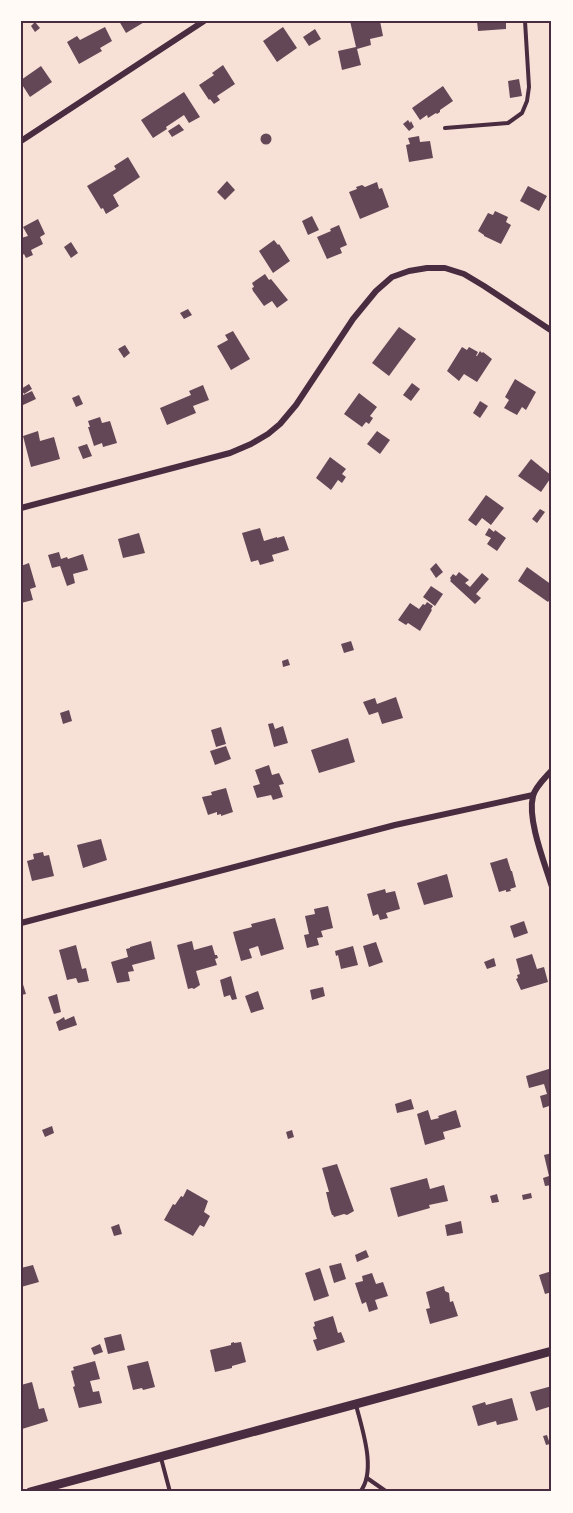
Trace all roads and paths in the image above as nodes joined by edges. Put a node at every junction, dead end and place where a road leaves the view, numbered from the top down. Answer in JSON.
{"nodes":[{"id":1,"x":204,"y":21,"type":"edge"},
{"id":2,"x":525,"y":21,"type":"edge"},
{"id":3,"x":445,"y":128,"type":"dead end"},
{"id":4,"x":21,"y":141,"type":"edge"},
{"id":5,"x":552,"y":331,"type":"edge"},
{"id":6,"x":21,"y":508,"type":"edge"},
{"id":7,"x":552,"y":770,"type":"edge"},
{"id":8,"x":533,"y":795,"type":"junction"},
{"id":9,"x":552,"y":887,"type":"edge"},
{"id":10,"x":21,"y":923,"type":"edge"},
{"id":11,"x":552,"y":1351,"type":"edge"},
{"id":12,"x":356,"y":1405,"type":"junction"},
{"id":13,"x":160,"y":1456,"type":"junction"},
{"id":14,"x":367,"y":1478,"type":"junction"},
{"id":15,"x":30,"y":1492,"type":"edge"},
{"id":16,"x":170,"y":1492,"type":"edge"},
{"id":17,"x":360,"y":1492,"type":"edge"},
{"id":18,"x":387,"y":1492,"type":"edge"}],
"edges":[{"from":1,"to":4,"type":"street"},
{"from":2,"to":3,"type":"lane"},
{"from":5,"to":6,"type":"street"},
{"from":7,"to":8,"type":"street"},
{"from":8,"to":9,"type":"street"},
{"from":8,"to":10,"type":"street"},
{"from":11,"to":12,"type":"street"},
{"from":12,"to":13,"type":"street"},
{"from":12,"to":14,"type":"lane"},
{"from":13,"to":15,"type":"street"},
{"from":13,"to":16,"type":"lane"},
{"from":14,"to":17,"type":"lane"},
{"from":14,"to":18,"type":"lane"}]}
